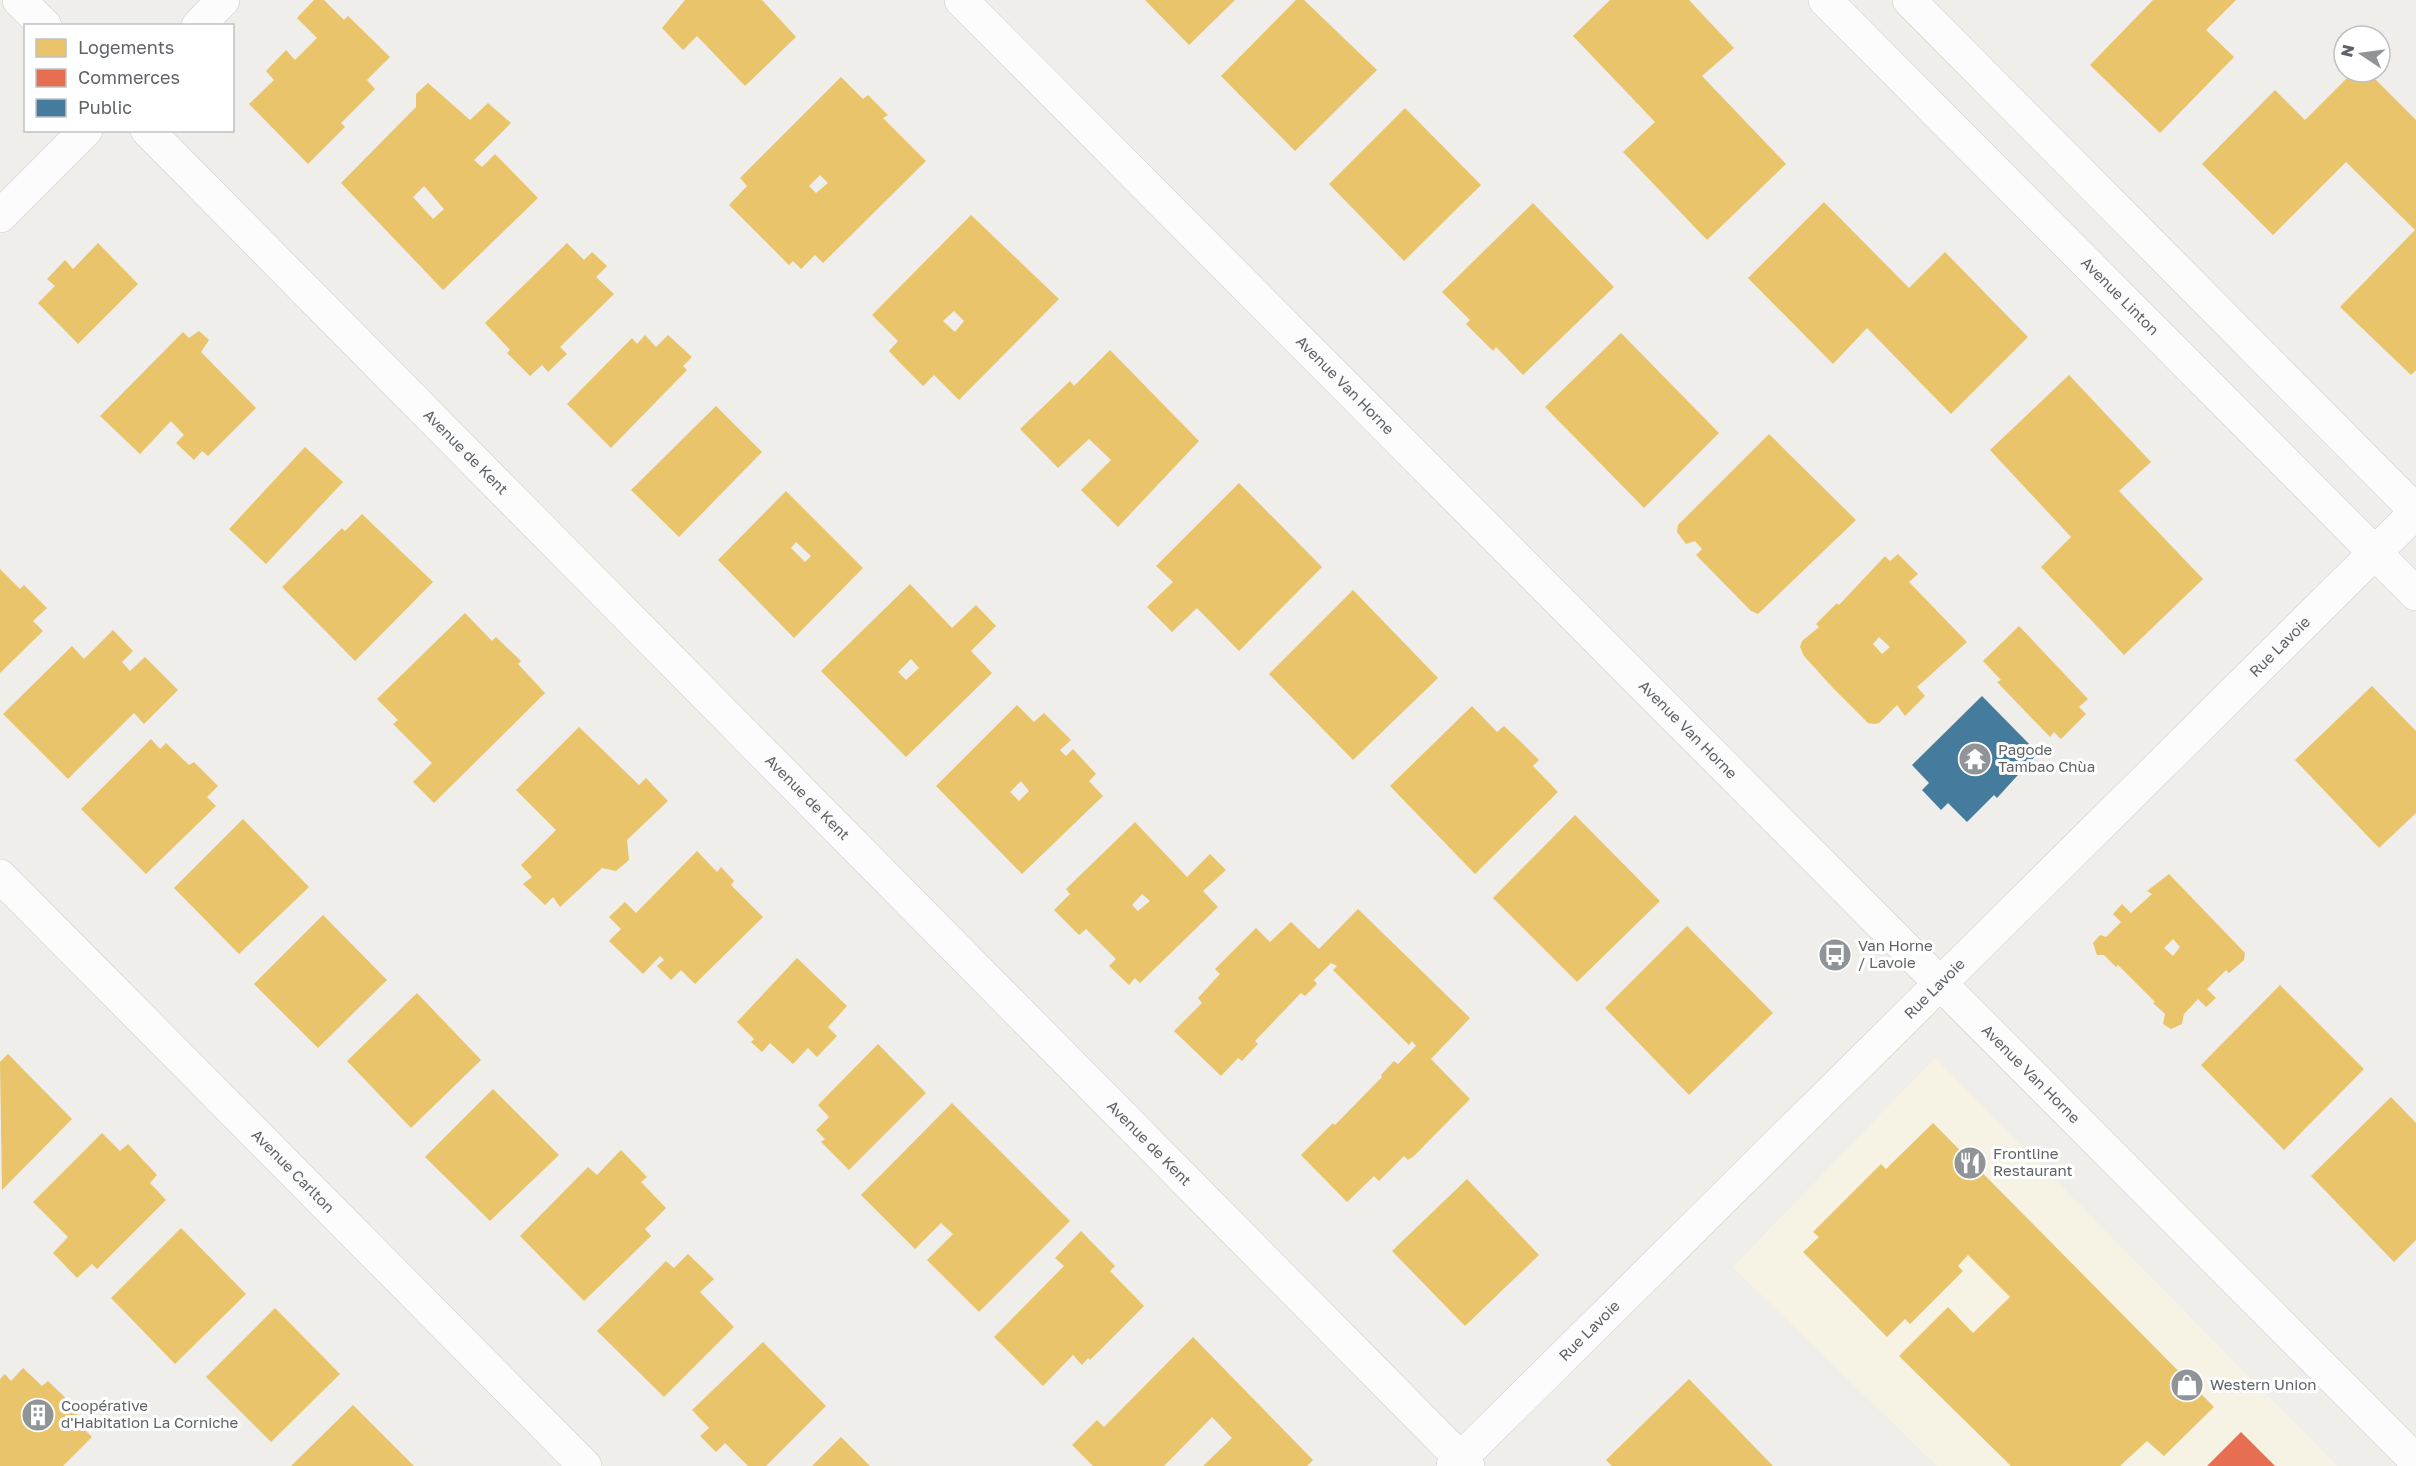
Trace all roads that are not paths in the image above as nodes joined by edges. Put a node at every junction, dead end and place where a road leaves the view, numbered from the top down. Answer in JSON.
{"nodes":[{"id":1,"x":19,"y":0,"type":"edge"},
{"id":2,"x":224,"y":0,"type":"edge"},
{"id":3,"x":961,"y":0,"type":"edge"},
{"id":4,"x":1825,"y":0,"type":"edge"},
{"id":5,"x":1909,"y":0,"type":"edge"},
{"id":6,"x":43,"y":24,"type":"edge"},
{"id":7,"x":200,"y":24,"type":"edge"},
{"id":8,"x":84,"y":132,"type":"edge"},
{"id":9,"x":149,"y":132,"type":"edge"},
{"id":10,"x":0,"y":216,"type":"edge"},
{"id":11,"x":2416,"y":512,"type":"edge"},
{"id":12,"x":2376,"y":554,"type":"junction"},
{"id":13,"x":2416,"y":594,"type":"edge"},
{"id":14,"x":0,"y":876,"type":"edge"},
{"id":15,"x":1942,"y":984,"type":"junction"},
{"id":16,"x":2416,"y":1461,"type":"edge"},
{"id":17,"x":1461,"y":1463,"type":"edge"},
{"id":18,"x":585,"y":1466,"type":"edge"}],
"edges":[{"from":1,"to":6,"type":"street"},
{"from":2,"to":7,"type":"street"},
{"from":3,"to":15,"type":"street","name":"Avenue Van Horne"},
{"from":4,"to":12,"type":"street","name":"Avenue Linton"},
{"from":5,"to":11,"type":"street"},
{"from":8,"to":10,"type":"street"},
{"from":9,"to":17,"type":"street","name":"Avenue de Kent"},
{"from":11,"to":12,"type":"street","name":"Rue Lavoie"},
{"from":12,"to":13,"type":"street","name":"Avenue Linton"},
{"from":12,"to":15,"type":"street","name":"Rue Lavoie"},
{"from":14,"to":18,"type":"street","name":"Avenue Carlton"},
{"from":15,"to":16,"type":"street","name":"Avenue Van Horne"},
{"from":15,"to":17,"type":"street","name":"Rue Lavoie"}]}
